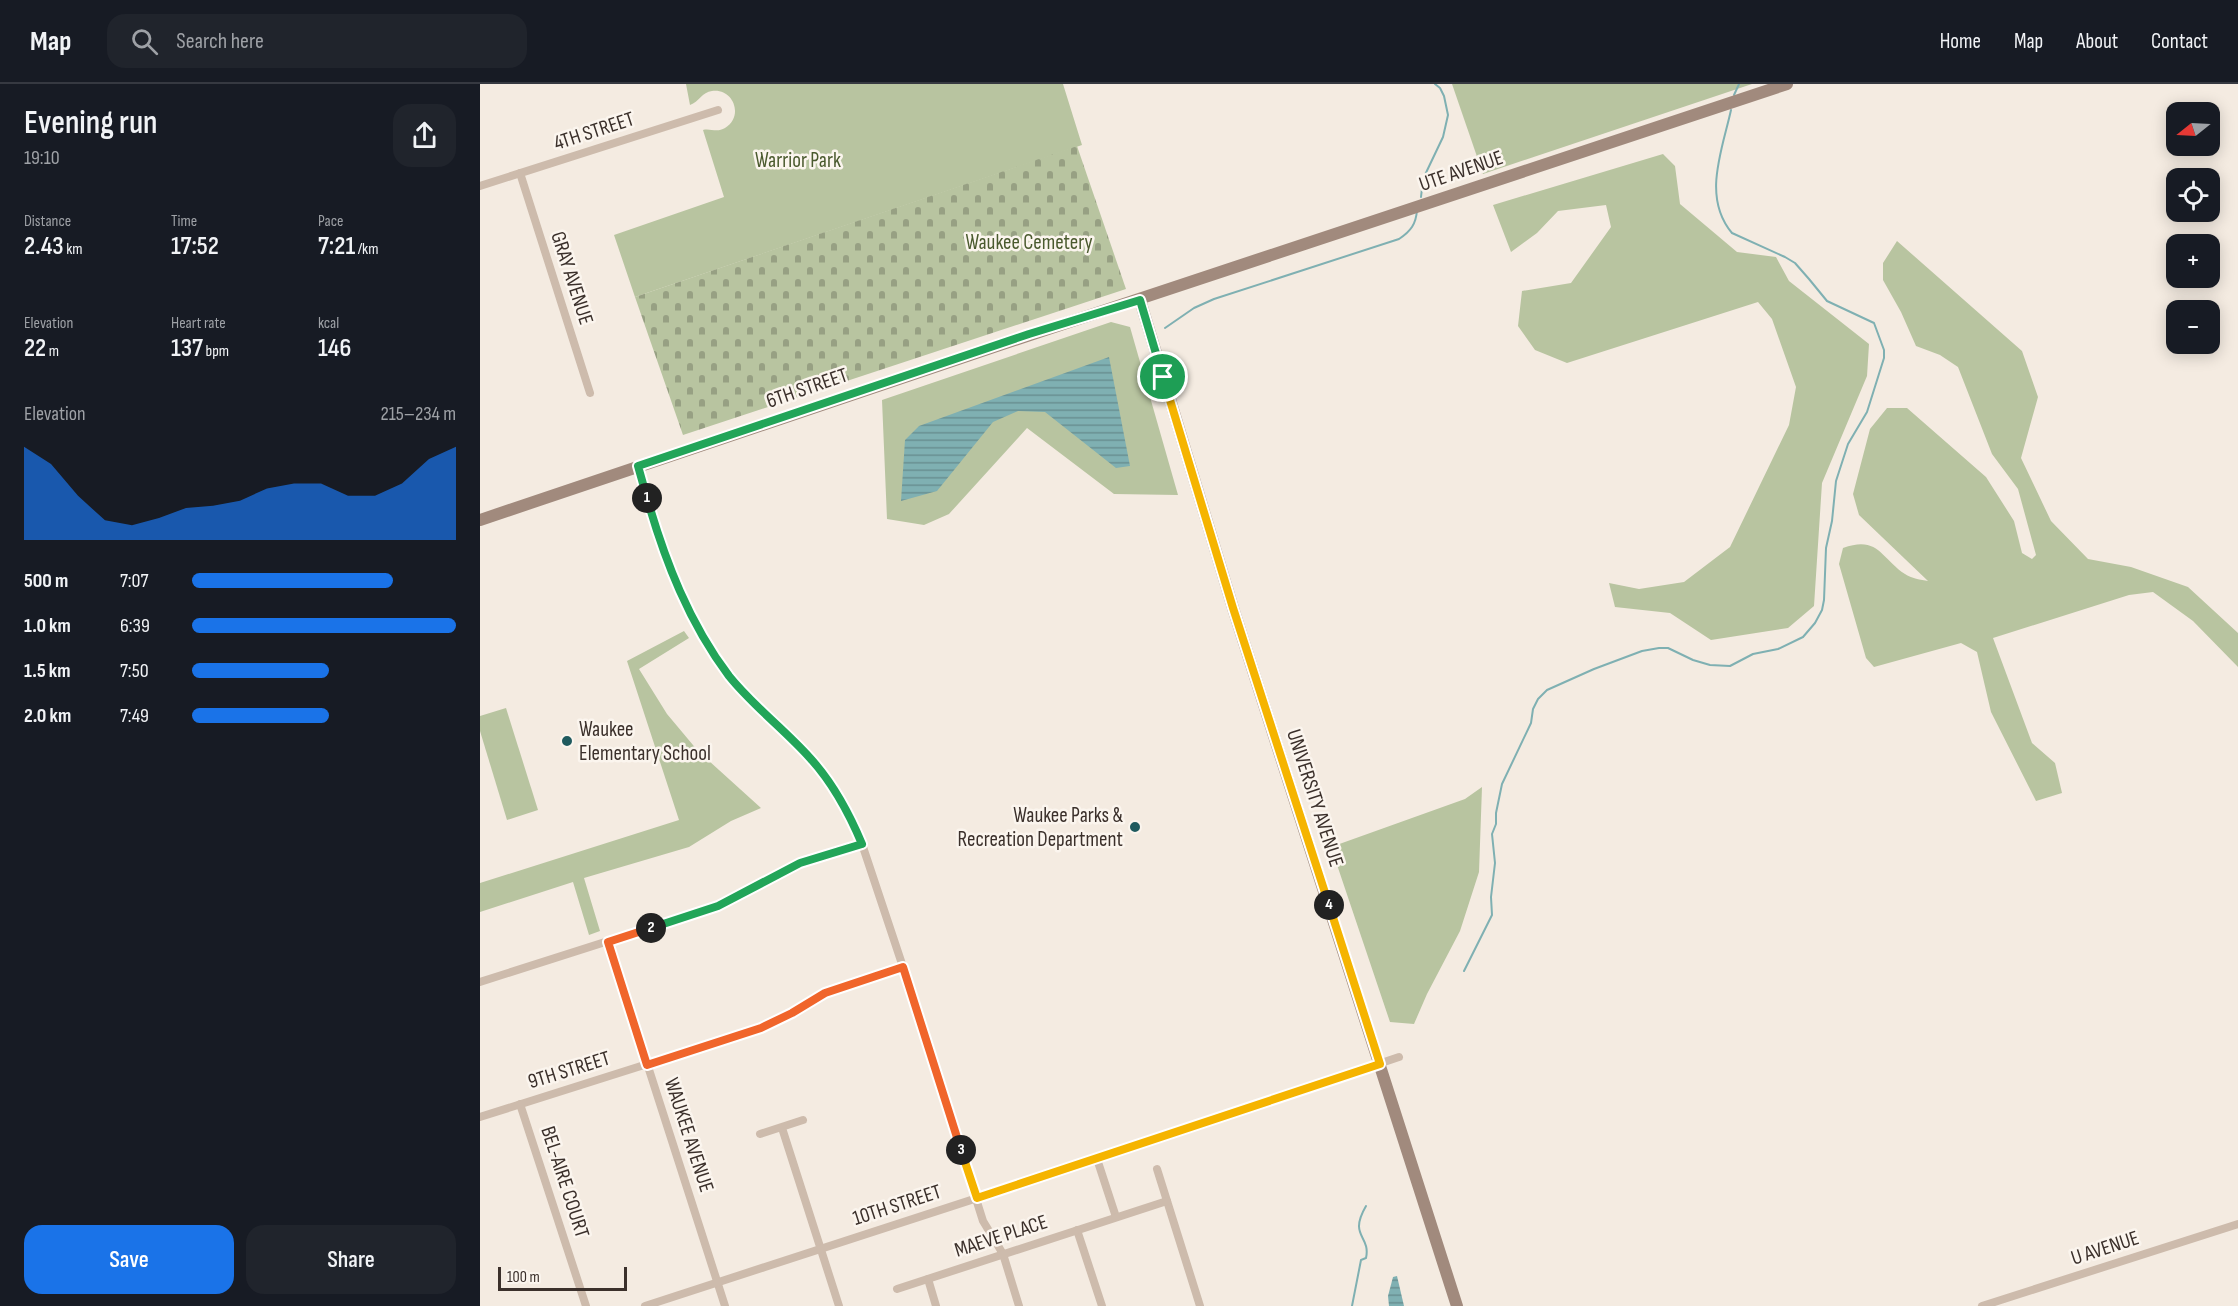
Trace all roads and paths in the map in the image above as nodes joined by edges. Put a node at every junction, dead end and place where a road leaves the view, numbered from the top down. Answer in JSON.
{"nodes":[{"id":1,"x":1787,"y":84,"type":"edge"},
{"id":2,"x":718,"y":110,"type":"dead end"},
{"id":3,"x":520,"y":173,"type":"junction"},
{"id":4,"x":480,"y":186,"type":"edge"},
{"id":5,"x":1143,"y":298,"type":"junction"},
{"id":6,"x":590,"y":393,"type":"dead end"},
{"id":7,"x":638,"y":466,"type":"junction"},
{"id":8,"x":481,"y":517,"type":"edge"},
{"id":9,"x":862,"y":844,"type":"junction"},
{"id":10,"x":608,"y":942,"type":"junction"},
{"id":11,"x":903,"y":967,"type":"junction"},
{"id":12,"x":480,"y":982,"type":"edge"},
{"id":13,"x":1399,"y":1058,"type":"dead end"},
{"id":14,"x":1380,"y":1064,"type":"junction"},
{"id":15,"x":647,"y":1065,"type":"junction"},
{"id":16,"x":520,"y":1104,"type":"junction"},
{"id":17,"x":480,"y":1117,"type":"edge"},
{"id":18,"x":803,"y":1120,"type":"dead end"},
{"id":19,"x":782,"y":1128,"type":"junction"},
{"id":20,"x":760,"y":1134,"type":"dead end"},
{"id":21,"x":1097,"y":1159,"type":"junction"},
{"id":22,"x":1157,"y":1169,"type":"dead end"},
{"id":23,"x":977,"y":1198,"type":"junction"},
{"id":24,"x":1167,"y":1201,"type":"junction"},
{"id":25,"x":1116,"y":1217,"type":"junction"},
{"id":26,"x":2238,"y":1224,"type":"edge"},
{"id":27,"x":1077,"y":1230,"type":"junction"},
{"id":28,"x":821,"y":1249,"type":"junction"},
{"id":29,"x":1003,"y":1254,"type":"junction"},
{"id":30,"x":927,"y":1279,"type":"junction"},
{"id":31,"x":719,"y":1283,"type":"junction"},
{"id":32,"x":897,"y":1289,"type":"dead end"},
{"id":33,"x":586,"y":1306,"type":"edge"},
{"id":34,"x":645,"y":1306,"type":"edge"},
{"id":35,"x":725,"y":1306,"type":"edge"},
{"id":36,"x":839,"y":1306,"type":"edge"},
{"id":37,"x":936,"y":1306,"type":"edge"},
{"id":38,"x":1019,"y":1306,"type":"edge"},
{"id":39,"x":1102,"y":1306,"type":"edge"},
{"id":40,"x":1200,"y":1306,"type":"edge"},
{"id":41,"x":1457,"y":1306,"type":"edge"},
{"id":42,"x":1982,"y":1306,"type":"edge"}],
"edges":[{"from":1,"to":5,"type":"main road","name":"UTE AVENUE"},
{"from":2,"to":3,"type":"street","name":"4TH STREET"},
{"from":3,"to":4,"type":"street","name":"4TH STREET"},
{"from":3,"to":6,"type":"street","name":"GRAY AVENUE"},
{"from":5,"to":7,"type":"main road","name":"6TH STREET"},
{"from":5,"to":14,"type":"main road","name":"UNIVERSITY AVENUE"},
{"from":7,"to":8,"type":"main road","name":"6TH STREET"},
{"from":7,"to":9,"type":"street"},
{"from":9,"to":10,"type":"street"},
{"from":9,"to":11,"type":"street"},
{"from":10,"to":12,"type":"street"},
{"from":10,"to":15,"type":"street","name":"WAUKEE AVENUE"},
{"from":11,"to":15,"type":"street","name":"9TH STREET"},
{"from":11,"to":23,"type":"street"},
{"from":13,"to":14,"type":"street","name":"10TH STREET"},
{"from":14,"to":21,"type":"street","name":"10TH STREET"},
{"from":14,"to":41,"type":"main road","name":"UNIVERSITY AVENUE"},
{"from":15,"to":16,"type":"street","name":"9TH STREET"},
{"from":15,"to":31,"type":"street","name":"WAUKEE AVENUE"},
{"from":16,"to":17,"type":"street","name":"9TH STREET"},
{"from":16,"to":33,"type":"street","name":"BEL-AIRE COURT"},
{"from":18,"to":19,"type":"street"},
{"from":19,"to":20,"type":"street"},
{"from":19,"to":28,"type":"street"},
{"from":21,"to":23,"type":"street","name":"10TH STREET"},
{"from":21,"to":25,"type":"street"},
{"from":22,"to":24,"type":"street"},
{"from":23,"to":28,"type":"street","name":"10TH STREET"},
{"from":23,"to":29,"type":"street"},
{"from":24,"to":25,"type":"street","name":"MAEVE PLACE"},
{"from":24,"to":40,"type":"street"},
{"from":25,"to":27,"type":"street","name":"MAEVE PLACE"},
{"from":26,"to":42,"type":"street","name":"U AVENUE"},
{"from":27,"to":29,"type":"street","name":"MAEVE PLACE"},
{"from":27,"to":39,"type":"street"},
{"from":28,"to":31,"type":"street","name":"10TH STREET"},
{"from":28,"to":36,"type":"street"},
{"from":29,"to":30,"type":"street","name":"MAEVE PLACE"},
{"from":29,"to":38,"type":"street"},
{"from":30,"to":32,"type":"street","name":"MAEVE PLACE"},
{"from":30,"to":37,"type":"street"},
{"from":31,"to":34,"type":"street","name":"10TH STREET"},
{"from":31,"to":35,"type":"street","name":"WAUKEE AVENUE"}]}
